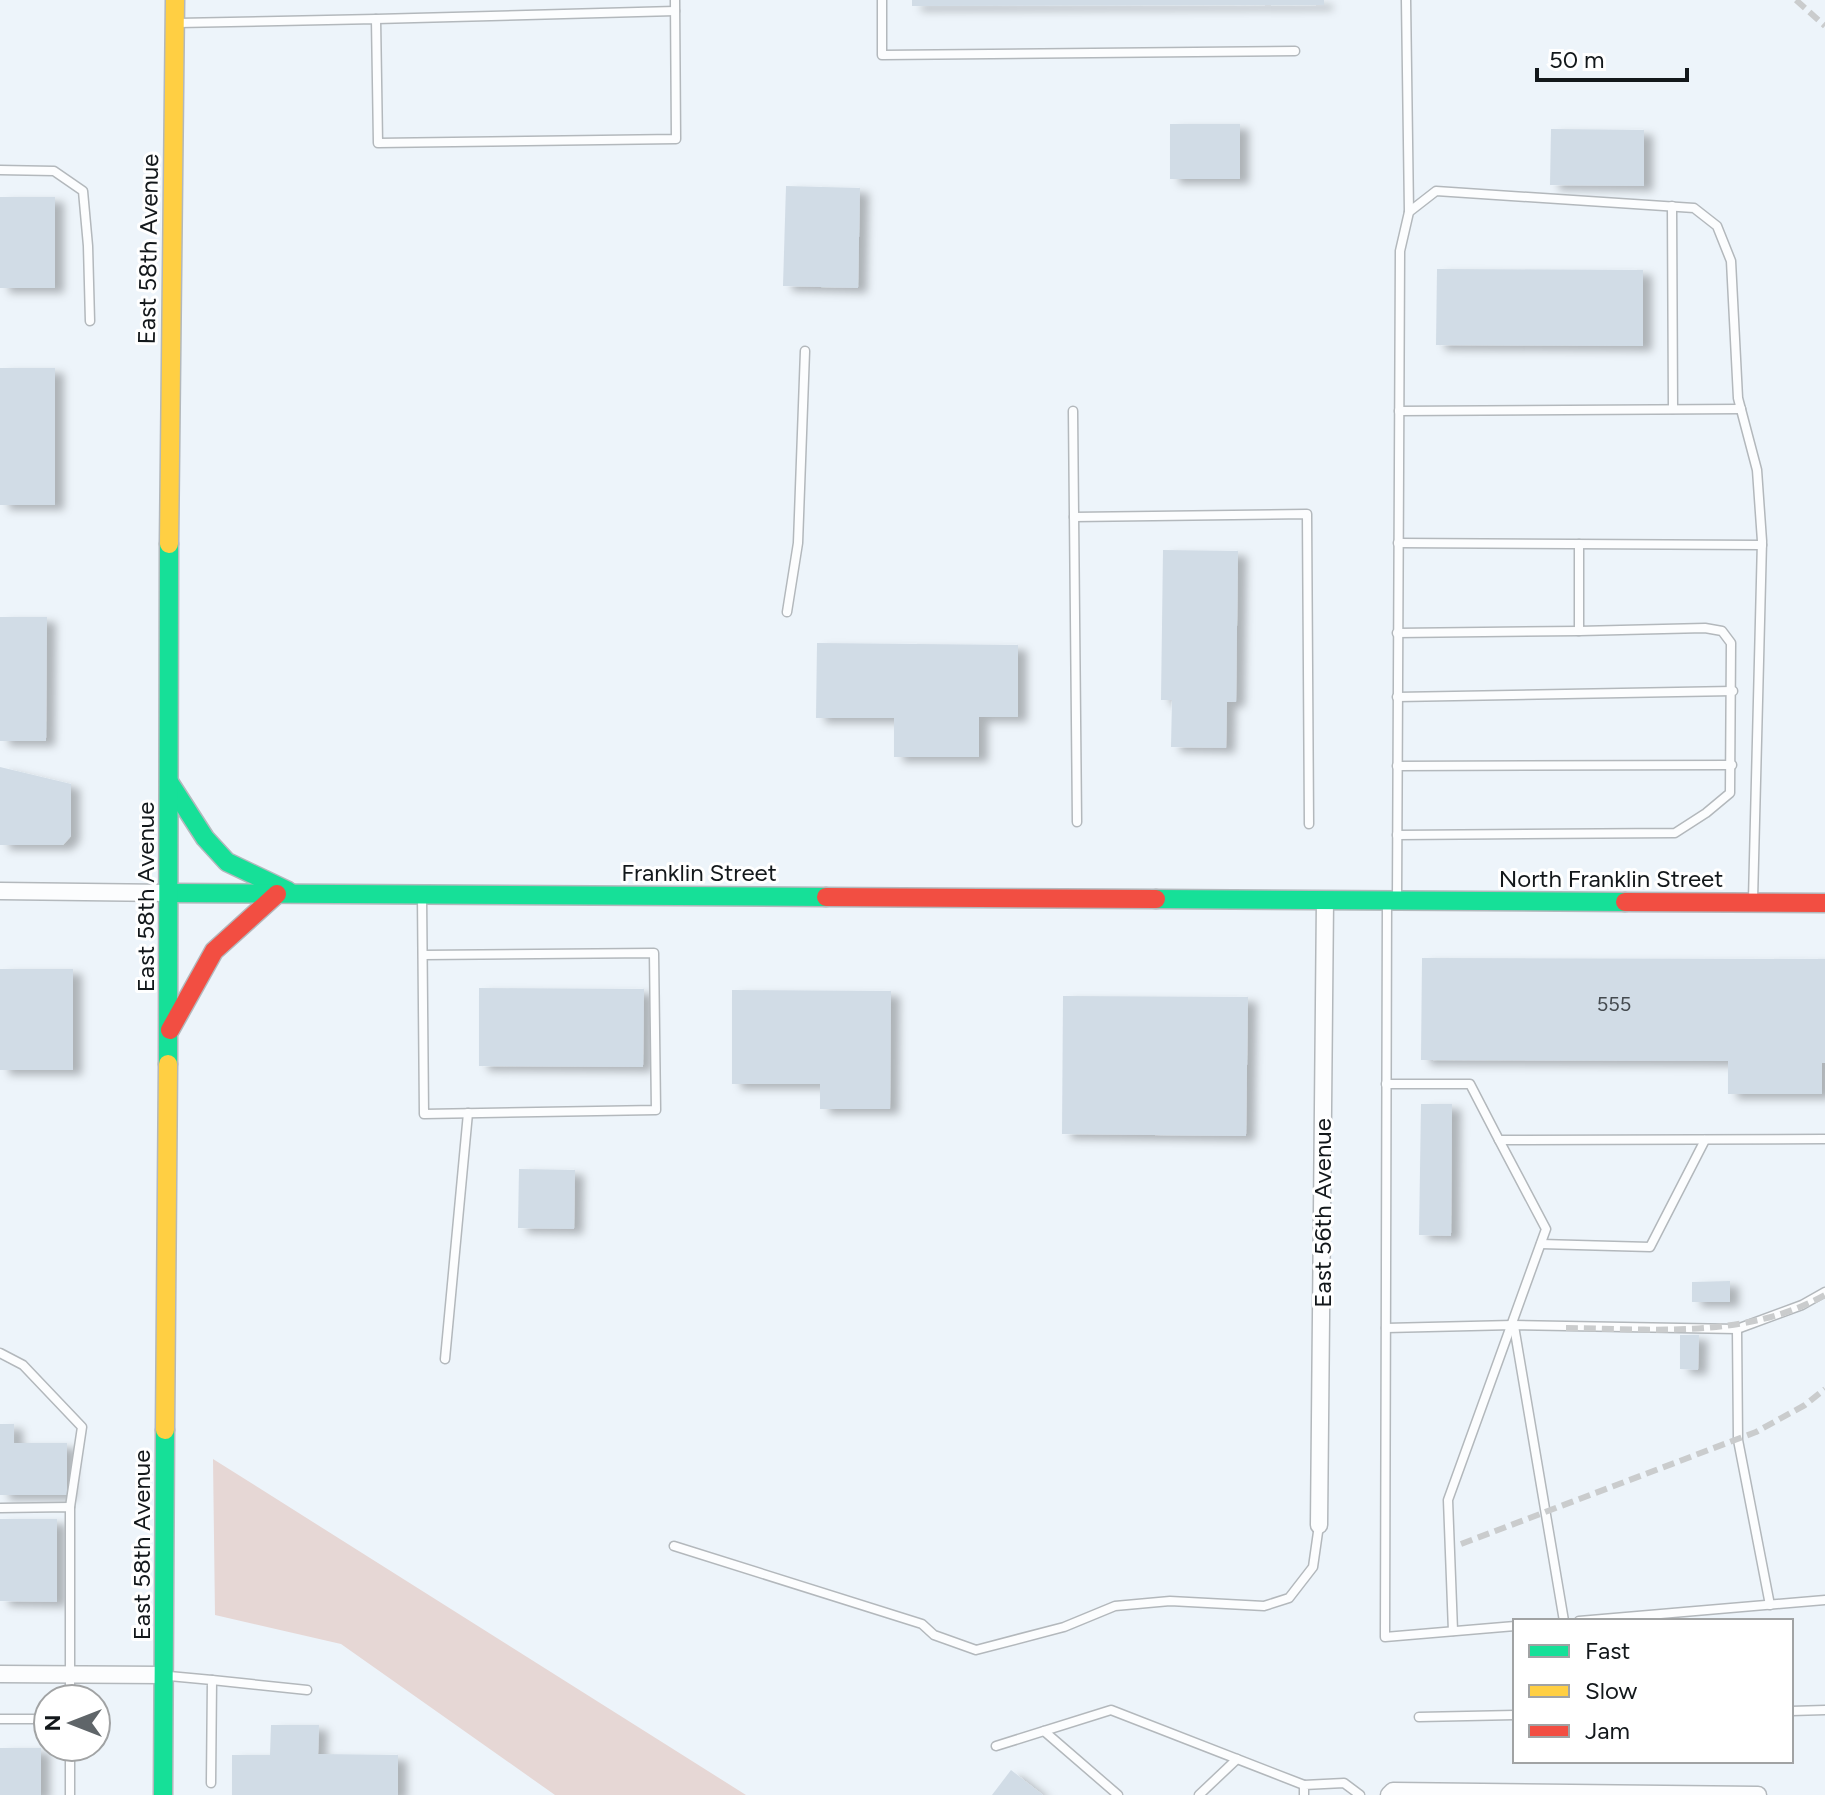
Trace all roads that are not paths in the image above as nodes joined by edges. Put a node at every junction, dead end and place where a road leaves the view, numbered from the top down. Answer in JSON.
{"nodes":[{"id":1,"x":175,"y":0,"type":"edge"},
{"id":2,"x":675,"y":0,"type":"edge"},
{"id":3,"x":882,"y":0,"type":"edge"},
{"id":4,"x":1406,"y":0,"type":"edge"},
{"id":5,"x":675,"y":11,"type":"junction"},
{"id":6,"x":376,"y":19,"type":"junction"},
{"id":7,"x":175,"y":23,"type":"junction"},
{"id":8,"x":1295,"y":51,"type":"dead end"},
{"id":9,"x":0,"y":170,"type":"edge"},
{"id":10,"x":1672,"y":206,"type":"junction"},
{"id":11,"x":1409,"y":212,"type":"junction"},
{"id":12,"x":90,"y":321,"type":"dead end"},
{"id":13,"x":805,"y":351,"type":"dead end"},
{"id":14,"x":1673,"y":409,"type":"junction"},
{"id":15,"x":1741,"y":409,"type":"junction"},
{"id":16,"x":1073,"y":411,"type":"dead end"},
{"id":17,"x":1399,"y":411,"type":"junction"},
{"id":18,"x":1074,"y":517,"type":"junction"},
{"id":19,"x":1398,"y":543,"type":"junction"},
{"id":20,"x":1579,"y":544,"type":"junction"},
{"id":21,"x":1762,"y":545,"type":"junction"},
{"id":22,"x":787,"y":612,"type":"dead end"},
{"id":23,"x":1579,"y":631,"type":"junction"},
{"id":24,"x":1397,"y":633,"type":"junction"},
{"id":25,"x":1733,"y":691,"type":"junction"},
{"id":26,"x":1397,"y":697,"type":"junction"},
{"id":27,"x":1732,"y":765,"type":"junction"},
{"id":28,"x":1397,"y":766,"type":"junction"},
{"id":29,"x":169,"y":782,"type":"junction"},
{"id":30,"x":1077,"y":822,"type":"dead end"},
{"id":31,"x":1309,"y":824,"type":"dead end"},
{"id":32,"x":1397,"y":835,"type":"junction"},
{"id":33,"x":0,"y":891,"type":"edge"},
{"id":34,"x":169,"y":893,"type":"junction"},
{"id":35,"x":286,"y":894,"type":"junction"},
{"id":36,"x":422,"y":895,"type":"junction"},
{"id":37,"x":1325,"y":900,"type":"junction"},
{"id":38,"x":1392,"y":900,"type":"junction"},
{"id":39,"x":1753,"y":902,"type":"junction"},
{"id":40,"x":1825,"y":903,"type":"edge"},
{"id":41,"x":423,"y":955,"type":"junction"},
{"id":42,"x":168,"y":1032,"type":"junction"},
{"id":43,"x":1386,"y":1084,"type":"junction"},
{"id":44,"x":468,"y":1113,"type":"junction"},
{"id":45,"x":1825,"y":1139,"type":"edge"},
{"id":46,"x":1499,"y":1140,"type":"junction"},
{"id":47,"x":1705,"y":1140,"type":"junction"},
{"id":48,"x":1541,"y":1244,"type":"junction"},
{"id":49,"x":1825,"y":1292,"type":"edge"},
{"id":50,"x":1513,"y":1325,"type":"junction"},
{"id":51,"x":1386,"y":1328,"type":"junction"},
{"id":52,"x":1737,"y":1329,"type":"junction"},
{"id":53,"x":0,"y":1353,"type":"edge"},
{"id":54,"x":445,"y":1359,"type":"dead end"},
{"id":55,"x":70,"y":1507,"type":"junction"},
{"id":56,"x":0,"y":1508,"type":"edge"},
{"id":57,"x":1319,"y":1525,"type":"joint"},
{"id":58,"x":674,"y":1546,"type":"dead end"},
{"id":59,"x":1825,"y":1600,"type":"edge"},
{"id":60,"x":1770,"y":1605,"type":"junction"},
{"id":61,"x":1564,"y":1619,"type":"edge"},
{"id":62,"x":1603,"y":1619,"type":"edge"},
{"id":63,"x":1513,"y":1626,"type":"edge"},
{"id":64,"x":1453,"y":1631,"type":"junction"},
{"id":65,"x":0,"y":1674,"type":"edge"},
{"id":66,"x":70,"y":1674,"type":"junction"},
{"id":67,"x":164,"y":1675,"type":"junction"},
{"id":68,"x":212,"y":1680,"type":"junction"},
{"id":69,"x":70,"y":1683,"type":"edge"},
{"id":70,"x":307,"y":1690,"type":"dead end"},
{"id":71,"x":1825,"y":1710,"type":"edge"},
{"id":72,"x":1793,"y":1711,"type":"edge"},
{"id":73,"x":1513,"y":1715,"type":"edge"},
{"id":74,"x":1419,"y":1717,"type":"dead end"},
{"id":75,"x":0,"y":1719,"type":"edge"},
{"id":76,"x":32,"y":1719,"type":"edge"},
{"id":77,"x":1044,"y":1731,"type":"junction"},
{"id":78,"x":996,"y":1746,"type":"dead end"},
{"id":79,"x":1237,"y":1759,"type":"junction"},
{"id":80,"x":70,"y":1763,"type":"edge"},
{"id":81,"x":211,"y":1783,"type":"dead end"},
{"id":82,"x":1304,"y":1785,"type":"junction"},
{"id":83,"x":1545,"y":1794,"type":"edge"},
{"id":84,"x":70,"y":1795,"type":"edge"},
{"id":85,"x":163,"y":1795,"type":"edge"},
{"id":86,"x":1118,"y":1795,"type":"edge"},
{"id":87,"x":1199,"y":1795,"type":"edge"},
{"id":88,"x":1304,"y":1795,"type":"edge"},
{"id":89,"x":1360,"y":1795,"type":"edge"},
{"id":90,"x":1389,"y":1795,"type":"edge"},
{"id":91,"x":1722,"y":1795,"type":"edge"},
{"id":92,"x":1758,"y":1795,"type":"edge"}],
"edges":[{"from":1,"to":7,"type":"main road","name":"East 58th Avenue"},
{"from":2,"to":5,"type":"lane"},
{"from":3,"to":8,"type":"lane"},
{"from":4,"to":11,"type":"lane"},
{"from":5,"to":6,"type":"lane"},
{"from":5,"to":6,"type":"lane"},
{"from":6,"to":7,"type":"lane"},
{"from":7,"to":29,"type":"main road","name":"East 58th Avenue"},
{"from":9,"to":12,"type":"lane"},
{"from":10,"to":11,"type":"lane"},
{"from":10,"to":14,"type":"lane"},
{"from":10,"to":15,"type":"lane"},
{"from":11,"to":17,"type":"lane"},
{"from":13,"to":22,"type":"lane"},
{"from":14,"to":15,"type":"lane"},
{"from":14,"to":17,"type":"lane"},
{"from":15,"to":21,"type":"lane"},
{"from":16,"to":18,"type":"lane"},
{"from":17,"to":19,"type":"lane"},
{"from":18,"to":30,"type":"lane"},
{"from":18,"to":31,"type":"lane"},
{"from":19,"to":20,"type":"lane"},
{"from":19,"to":24,"type":"lane"},
{"from":20,"to":21,"type":"lane"},
{"from":20,"to":23,"type":"lane"},
{"from":21,"to":39,"type":"lane"},
{"from":23,"to":24,"type":"lane"},
{"from":23,"to":25,"type":"lane"},
{"from":24,"to":26,"type":"lane"},
{"from":25,"to":26,"type":"lane"},
{"from":25,"to":27,"type":"lane"},
{"from":26,"to":28,"type":"lane"},
{"from":27,"to":28,"type":"lane"},
{"from":27,"to":32,"type":"lane"},
{"from":28,"to":32,"type":"lane"},
{"from":29,"to":34,"type":"main road","name":"East 58th Avenue"},
{"from":29,"to":35,"type":"main road"},
{"from":32,"to":38,"type":"lane"},
{"from":33,"to":34,"type":"street","name":"Franklin Street"},
{"from":34,"to":35,"type":"main road","name":"Franklin Street"},
{"from":34,"to":42,"type":"main road","name":"East 58th Avenue"},
{"from":35,"to":36,"type":"main road","name":"Franklin Street"},
{"from":35,"to":42,"type":"main road"},
{"from":36,"to":37,"type":"main road","name":"Franklin Street"},
{"from":36,"to":41,"type":"lane"},
{"from":37,"to":38,"type":"main road","name":"Franklin Street"},
{"from":37,"to":57,"type":"street","name":"East 56th Avenue"},
{"from":38,"to":39,"type":"main road","name":"North Franklin Street"},
{"from":38,"to":43,"type":"lane"},
{"from":39,"to":40,"type":"main road","name":"North Franklin Street"},
{"from":41,"to":44,"type":"lane"},
{"from":41,"to":44,"type":"lane"},
{"from":42,"to":67,"type":"main road","name":"East 58th Avenue"},
{"from":43,"to":46,"type":"lane"},
{"from":43,"to":51,"type":"lane"},
{"from":44,"to":54,"type":"lane"},
{"from":45,"to":47,"type":"lane"},
{"from":46,"to":47,"type":"lane"},
{"from":46,"to":48,"type":"lane"},
{"from":47,"to":48,"type":"lane"},
{"from":48,"to":50,"type":"lane"},
{"from":49,"to":52,"type":"lane"},
{"from":50,"to":51,"type":"lane"},
{"from":50,"to":52,"type":"lane"},
{"from":50,"to":61,"type":"lane"},
{"from":50,"to":64,"type":"lane"},
{"from":51,"to":64,"type":"lane"},
{"from":52,"to":60,"type":"lane"},
{"from":53,"to":55,"type":"lane"},
{"from":55,"to":56,"type":"lane"},
{"from":55,"to":66,"type":"lane"},
{"from":57,"to":58,"type":"lane"},
{"from":59,"to":60,"type":"lane"},
{"from":60,"to":62,"type":"lane"},
{"from":63,"to":64,"type":"lane"},
{"from":65,"to":66,"type":"street"},
{"from":66,"to":67,"type":"street"},
{"from":66,"to":69,"type":"lane"},
{"from":67,"to":68,"type":"lane"},
{"from":67,"to":85,"type":"main road","name":"East 58th Avenue"},
{"from":68,"to":70,"type":"lane"},
{"from":68,"to":81,"type":"lane"},
{"from":71,"to":72,"type":"lane"},
{"from":73,"to":74,"type":"lane"},
{"from":75,"to":76,"type":"lane"},
{"from":77,"to":78,"type":"lane"},
{"from":77,"to":79,"type":"lane"},
{"from":77,"to":86,"type":"lane"},
{"from":79,"to":82,"type":"lane"},
{"from":79,"to":87,"type":"lane"},
{"from":80,"to":84,"type":"lane"},
{"from":82,"to":88,"type":"lane"},
{"from":82,"to":89,"type":"lane"},
{"from":83,"to":90,"type":"street"},
{"from":83,"to":91,"type":"street"},
{"from":91,"to":92,"type":"street"}]}
